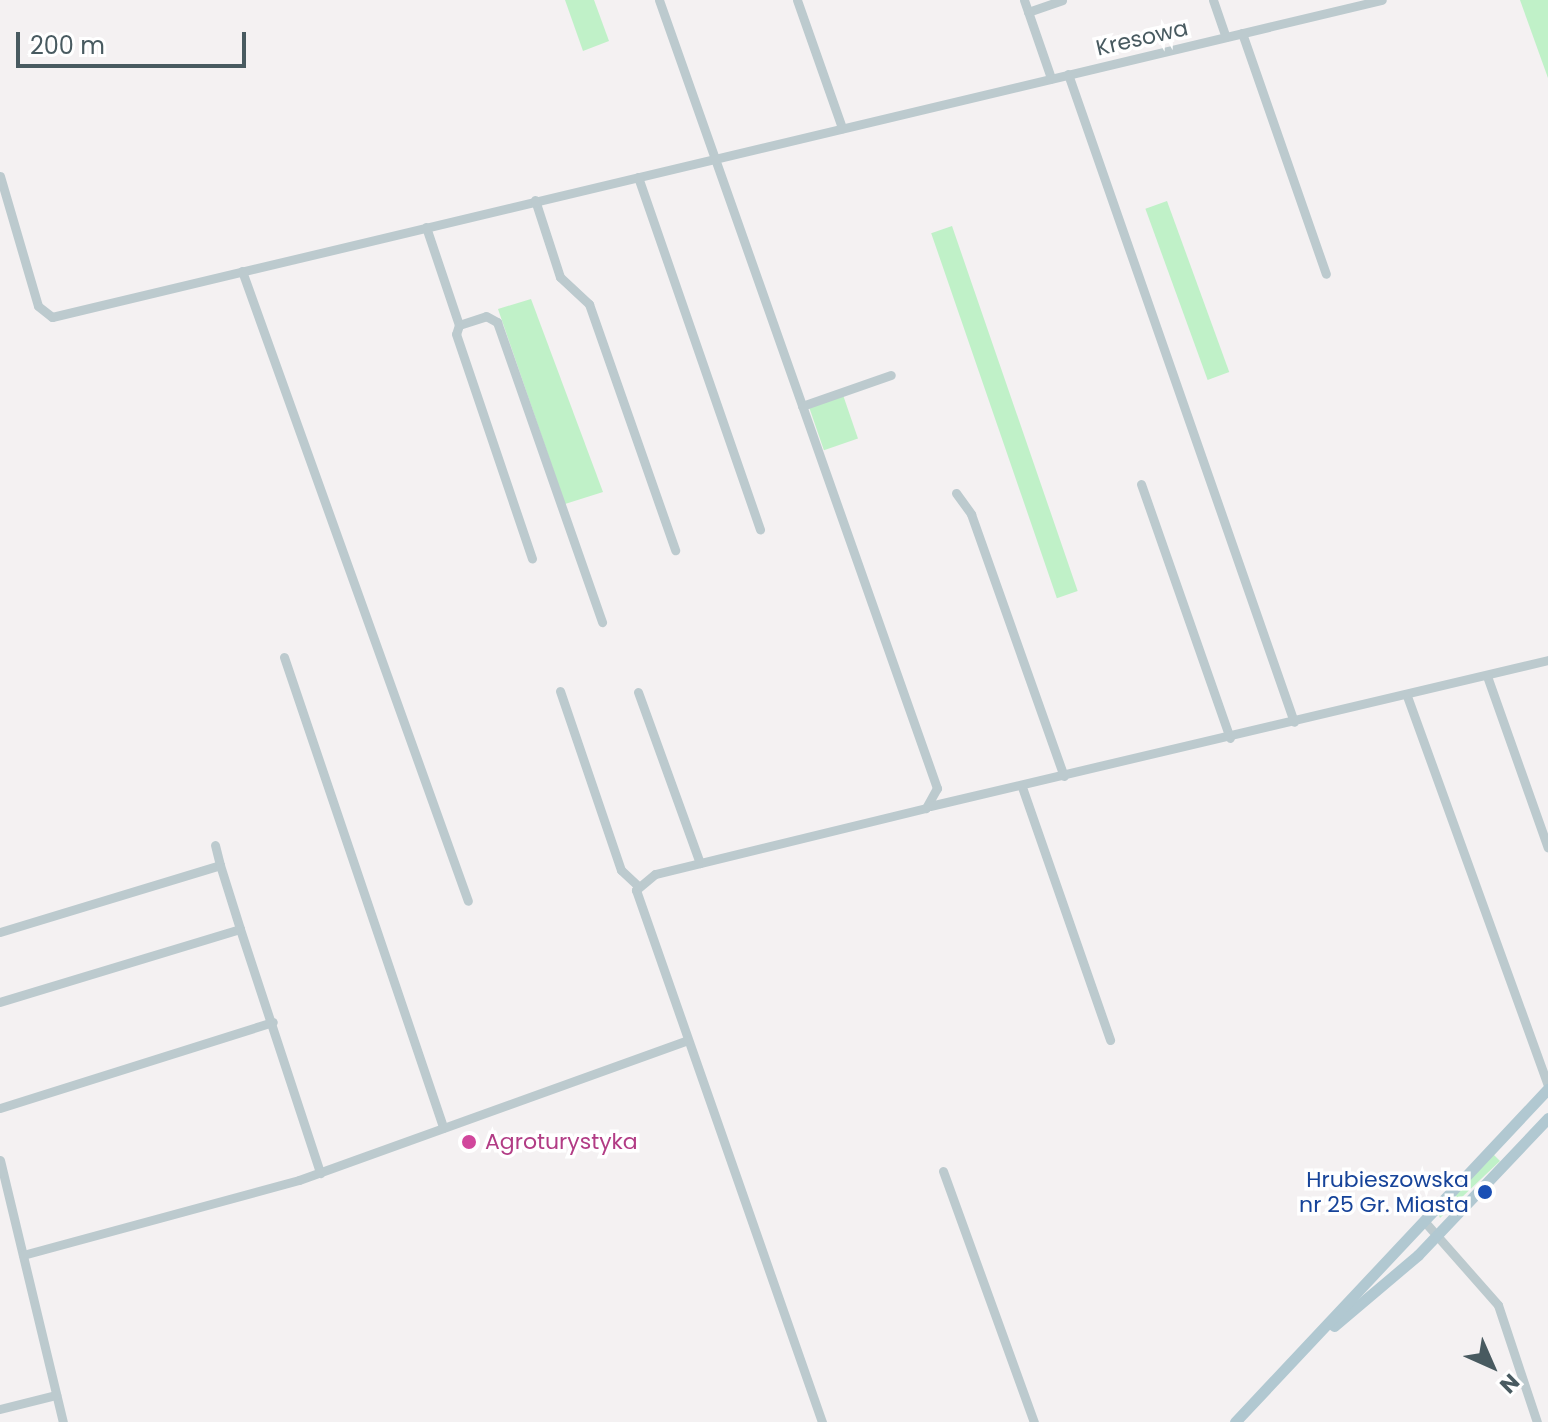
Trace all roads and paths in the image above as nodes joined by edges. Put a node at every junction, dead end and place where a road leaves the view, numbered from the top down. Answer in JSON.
{"nodes":[{"id":1,"x":659,"y":0,"type":"edge"},
{"id":2,"x":797,"y":0,"type":"edge"},
{"id":3,"x":1024,"y":0,"type":"edge"},
{"id":4,"x":1062,"y":0,"type":"edge"},
{"id":5,"x":1213,"y":0,"type":"edge"},
{"id":6,"x":1382,"y":0,"type":"edge"},
{"id":7,"x":1028,"y":12,"type":"junction"},
{"id":8,"x":1242,"y":33,"type":"junction"},
{"id":9,"x":1226,"y":37,"type":"junction"},
{"id":10,"x":1068,"y":74,"type":"junction"},
{"id":11,"x":1051,"y":78,"type":"junction"},
{"id":12,"x":842,"y":128,"type":"junction"},
{"id":13,"x":716,"y":159,"type":"junction"},
{"id":14,"x":0,"y":176,"type":"edge"},
{"id":15,"x":638,"y":177,"type":"junction"},
{"id":16,"x":535,"y":200,"type":"junction"},
{"id":17,"x":426,"y":227,"type":"junction"},
{"id":18,"x":242,"y":271,"type":"junction"},
{"id":19,"x":1326,"y":274,"type":"dead end"},
{"id":20,"x":459,"y":325,"type":"junction"},
{"id":21,"x":891,"y":375,"type":"dead end"},
{"id":22,"x":802,"y":406,"type":"junction"},
{"id":23,"x":1141,"y":484,"type":"dead end"},
{"id":24,"x":956,"y":493,"type":"dead end"},
{"id":25,"x":760,"y":530,"type":"dead end"},
{"id":26,"x":675,"y":550,"type":"dead end"},
{"id":27,"x":532,"y":559,"type":"dead end"},
{"id":28,"x":602,"y":622,"type":"dead end"},
{"id":29,"x":284,"y":657,"type":"dead end"},
{"id":30,"x":1548,"y":660,"type":"edge"},
{"id":31,"x":1487,"y":676,"type":"junction"},
{"id":32,"x":560,"y":691,"type":"dead end"},
{"id":33,"x":638,"y":692,"type":"dead end"},
{"id":34,"x":1407,"y":696,"type":"junction"},
{"id":35,"x":1294,"y":722,"type":"junction"},
{"id":36,"x":1230,"y":738,"type":"junction"},
{"id":37,"x":1064,"y":776,"type":"junction"},
{"id":38,"x":1022,"y":787,"type":"junction"},
{"id":39,"x":930,"y":806,"type":"junction"},
{"id":40,"x":215,"y":845,"type":"dead end"},
{"id":41,"x":1548,"y":848,"type":"edge"},
{"id":42,"x":700,"y":863,"type":"junction"},
{"id":43,"x":220,"y":865,"type":"junction"},
{"id":44,"x":638,"y":886,"type":"junction"},
{"id":45,"x":468,"y":901,"type":"dead end"},
{"id":46,"x":240,"y":929,"type":"junction"},
{"id":47,"x":0,"y":932,"type":"edge"},
{"id":48,"x":0,"y":1002,"type":"edge"},
{"id":49,"x":273,"y":1022,"type":"junction"},
{"id":50,"x":687,"y":1040,"type":"junction"},
{"id":51,"x":1110,"y":1040,"type":"dead end"},
{"id":52,"x":1548,"y":1087,"type":"edge"},
{"id":53,"x":0,"y":1108,"type":"edge"},
{"id":54,"x":1548,"y":1118,"type":"edge"},
{"id":55,"x":443,"y":1128,"type":"junction"},
{"id":56,"x":0,"y":1160,"type":"edge"},
{"id":57,"x":943,"y":1171,"type":"dead end"},
{"id":58,"x":320,"y":1173,"type":"junction"},
{"id":59,"x":11,"y":1205,"type":"junction"},
{"id":60,"x":0,"y":1208,"type":"edge"},
{"id":61,"x":1421,"y":1225,"type":"junction"},
{"id":62,"x":1435,"y":1238,"type":"junction"},
{"id":63,"x":23,"y":1255,"type":"junction"},
{"id":64,"x":1296,"y":1357,"type":"junction"},
{"id":65,"x":56,"y":1395,"type":"junction"},
{"id":66,"x":0,"y":1409,"type":"edge"},
{"id":67,"x":63,"y":1422,"type":"edge"},
{"id":68,"x":822,"y":1422,"type":"edge"},
{"id":69,"x":1034,"y":1422,"type":"edge"},
{"id":70,"x":1235,"y":1422,"type":"edge"},
{"id":71,"x":1537,"y":1422,"type":"edge"}],
"edges":[{"from":1,"to":13,"type":"street"},
{"from":2,"to":12,"type":"street"},
{"from":3,"to":7,"type":"street"},
{"from":4,"to":7,"type":"street"},
{"from":5,"to":9,"type":"street"},
{"from":6,"to":8,"type":"street","name":"Kresowa"},
{"from":7,"to":11,"type":"street"},
{"from":8,"to":9,"type":"street","name":"Kresowa"},
{"from":8,"to":19,"type":"street"},
{"from":9,"to":10,"type":"street","name":"Kresowa"},
{"from":10,"to":11,"type":"street","name":"Kresowa"},
{"from":10,"to":35,"type":"street"},
{"from":11,"to":12,"type":"street","name":"Kresowa"},
{"from":12,"to":13,"type":"street","name":"Kresowa"},
{"from":13,"to":15,"type":"street","name":"Kresowa"},
{"from":13,"to":22,"type":"street"},
{"from":14,"to":18,"type":"street","name":"Kresowa"},
{"from":15,"to":16,"type":"street","name":"Kresowa"},
{"from":15,"to":25,"type":"street"},
{"from":16,"to":17,"type":"street","name":"Kresowa"},
{"from":16,"to":26,"type":"street"},
{"from":17,"to":18,"type":"street","name":"Kresowa"},
{"from":17,"to":20,"type":"street"},
{"from":18,"to":45,"type":"street"},
{"from":20,"to":27,"type":"street"},
{"from":20,"to":28,"type":"street"},
{"from":21,"to":22,"type":"street"},
{"from":22,"to":39,"type":"street"},
{"from":23,"to":36,"type":"street"},
{"from":24,"to":37,"type":"street"},
{"from":29,"to":55,"type":"street"},
{"from":30,"to":31,"type":"street"},
{"from":31,"to":34,"type":"street"},
{"from":31,"to":41,"type":"street"},
{"from":32,"to":44,"type":"street"},
{"from":33,"to":42,"type":"street"},
{"from":34,"to":35,"type":"street"},
{"from":34,"to":52,"type":"street"},
{"from":35,"to":36,"type":"street"},
{"from":36,"to":37,"type":"street"},
{"from":37,"to":38,"type":"street"},
{"from":38,"to":39,"type":"street"},
{"from":38,"to":51,"type":"street"},
{"from":39,"to":42,"type":"street"},
{"from":40,"to":43,"type":"street"},
{"from":42,"to":44,"type":"street"},
{"from":43,"to":46,"type":"street"},
{"from":43,"to":47,"type":"street"},
{"from":44,"to":50,"type":"street"},
{"from":46,"to":48,"type":"street"},
{"from":46,"to":49,"type":"street"},
{"from":49,"to":53,"type":"street"},
{"from":49,"to":58,"type":"street"},
{"from":50,"to":55,"type":"street"},
{"from":50,"to":68,"type":"street"},
{"from":52,"to":61,"type":"main road"},
{"from":54,"to":62,"type":"main road"},
{"from":55,"to":58,"type":"street"},
{"from":56,"to":59,"type":"street"},
{"from":57,"to":69,"type":"street"},
{"from":58,"to":63,"type":"street"},
{"from":59,"to":60,"type":"street"},
{"from":59,"to":63,"type":"street"},
{"from":61,"to":62,"type":"street"},
{"from":61,"to":64,"type":"main road"},
{"from":62,"to":64,"type":"main road"},
{"from":62,"to":71,"type":"street"},
{"from":63,"to":65,"type":"street"},
{"from":64,"to":70,"type":"main road"},
{"from":65,"to":66,"type":"street"},
{"from":65,"to":67,"type":"street"}]}
